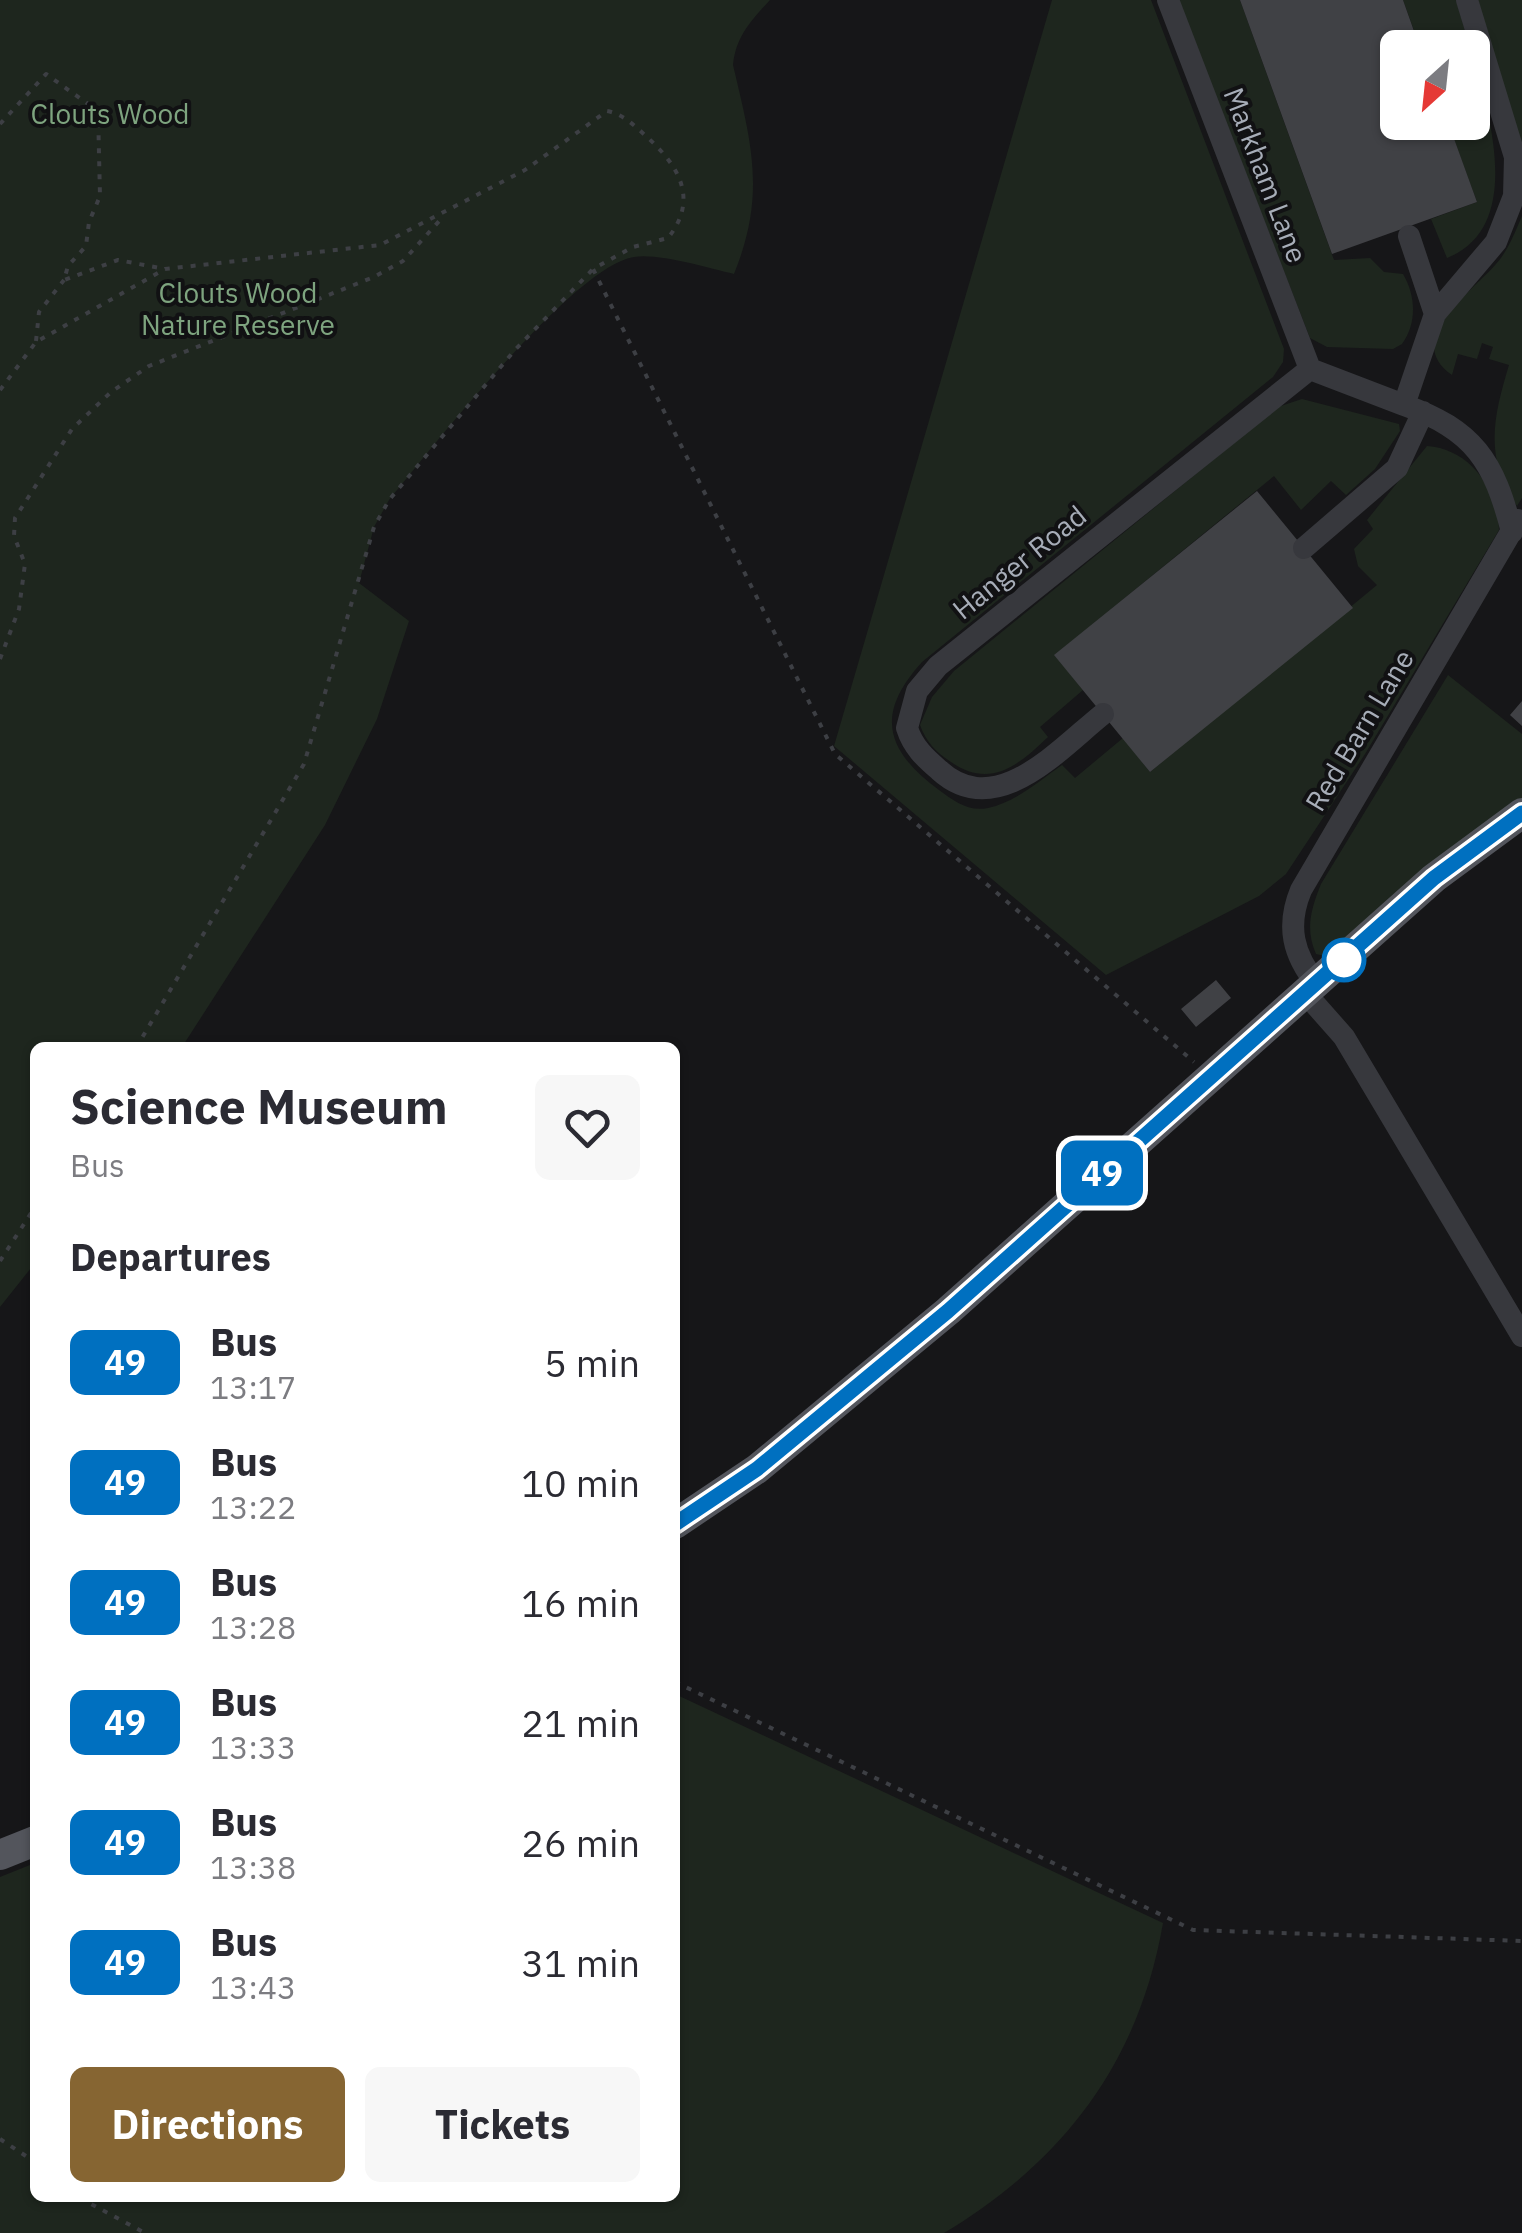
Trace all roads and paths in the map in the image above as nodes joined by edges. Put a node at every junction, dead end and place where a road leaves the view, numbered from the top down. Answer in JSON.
{"nodes":[{"id":1,"x":1168,"y":0,"type":"edge"},
{"id":2,"x":1467,"y":0,"type":"edge"},
{"id":3,"x":0,"y":124,"type":"edge"},
{"id":4,"x":444,"y":215,"type":"junction"},
{"id":5,"x":1409,"y":236,"type":"dead end"},
{"id":6,"x":164,"y":269,"type":"junction"},
{"id":7,"x":592,"y":269,"type":"junction"},
{"id":8,"x":64,"y":280,"type":"junction"},
{"id":9,"x":1435,"y":314,"type":"junction"},
{"id":10,"x":36,"y":342,"type":"junction"},
{"id":11,"x":1310,"y":369,"type":"junction"},
{"id":12,"x":0,"y":390,"type":"edge"},
{"id":13,"x":1413,"y":409,"type":"junction"},
{"id":14,"x":1517,"y":523,"type":"edge"},
{"id":15,"x":1304,"y":548,"type":"dead end"},
{"id":16,"x":0,"y":660,"type":"edge"},
{"id":17,"x":1103,"y":714,"type":"dead end"},
{"id":18,"x":1522,"y":813,"type":"edge"},
{"id":19,"x":1312,"y":989,"type":"junction"},
{"id":20,"x":140,"y":1042,"type":"edge"},
{"id":21,"x":1200,"y":1067,"type":"dead end"},
{"id":22,"x":30,"y":1215,"type":"edge"},
{"id":23,"x":0,"y":1260,"type":"edge"},
{"id":24,"x":1522,"y":1336,"type":"edge"},
{"id":25,"x":680,"y":1521,"type":"edge"},
{"id":26,"x":680,"y":1684,"type":"edge"},
{"id":27,"x":30,"y":1842,"type":"edge"},
{"id":28,"x":0,"y":1855,"type":"edge"},
{"id":29,"x":1522,"y":1941,"type":"edge"},
{"id":30,"x":0,"y":2139,"type":"edge"},
{"id":31,"x":30,"y":2159,"type":"edge"},
{"id":32,"x":87,"y":2202,"type":"edge"},
{"id":33,"x":145,"y":2233,"type":"edge"}],
"edges":[{"from":1,"to":11,"type":"street","name":"Markham Lane"},
{"from":2,"to":9,"type":"street"},
{"from":3,"to":8,"type":"path"},
{"from":4,"to":6,"type":"path"},
{"from":4,"to":7,"type":"path"},
{"from":4,"to":16,"type":"path"},
{"from":5,"to":9,"type":"street"},
{"from":6,"to":8,"type":"path"},
{"from":6,"to":10,"type":"path"},
{"from":7,"to":20,"type":"path"},
{"from":7,"to":21,"type":"path"},
{"from":8,"to":10,"type":"path"},
{"from":9,"to":13,"type":"street"},
{"from":10,"to":12,"type":"path"},
{"from":11,"to":13,"type":"street"},
{"from":11,"to":17,"type":"street","name":"Hanger Road"},
{"from":13,"to":14,"type":"street"},
{"from":13,"to":15,"type":"street"},
{"from":14,"to":19,"type":"street","name":"Red Barn Lane"},
{"from":18,"to":19,"type":"main road"},
{"from":19,"to":24,"type":"street","name":"Red Barn Lane"},
{"from":19,"to":25,"type":"main road"},
{"from":22,"to":23,"type":"path"},
{"from":26,"to":29,"type":"path"},
{"from":27,"to":28,"type":"main road"},
{"from":30,"to":31,"type":"path"},
{"from":32,"to":33,"type":"path"}]}
